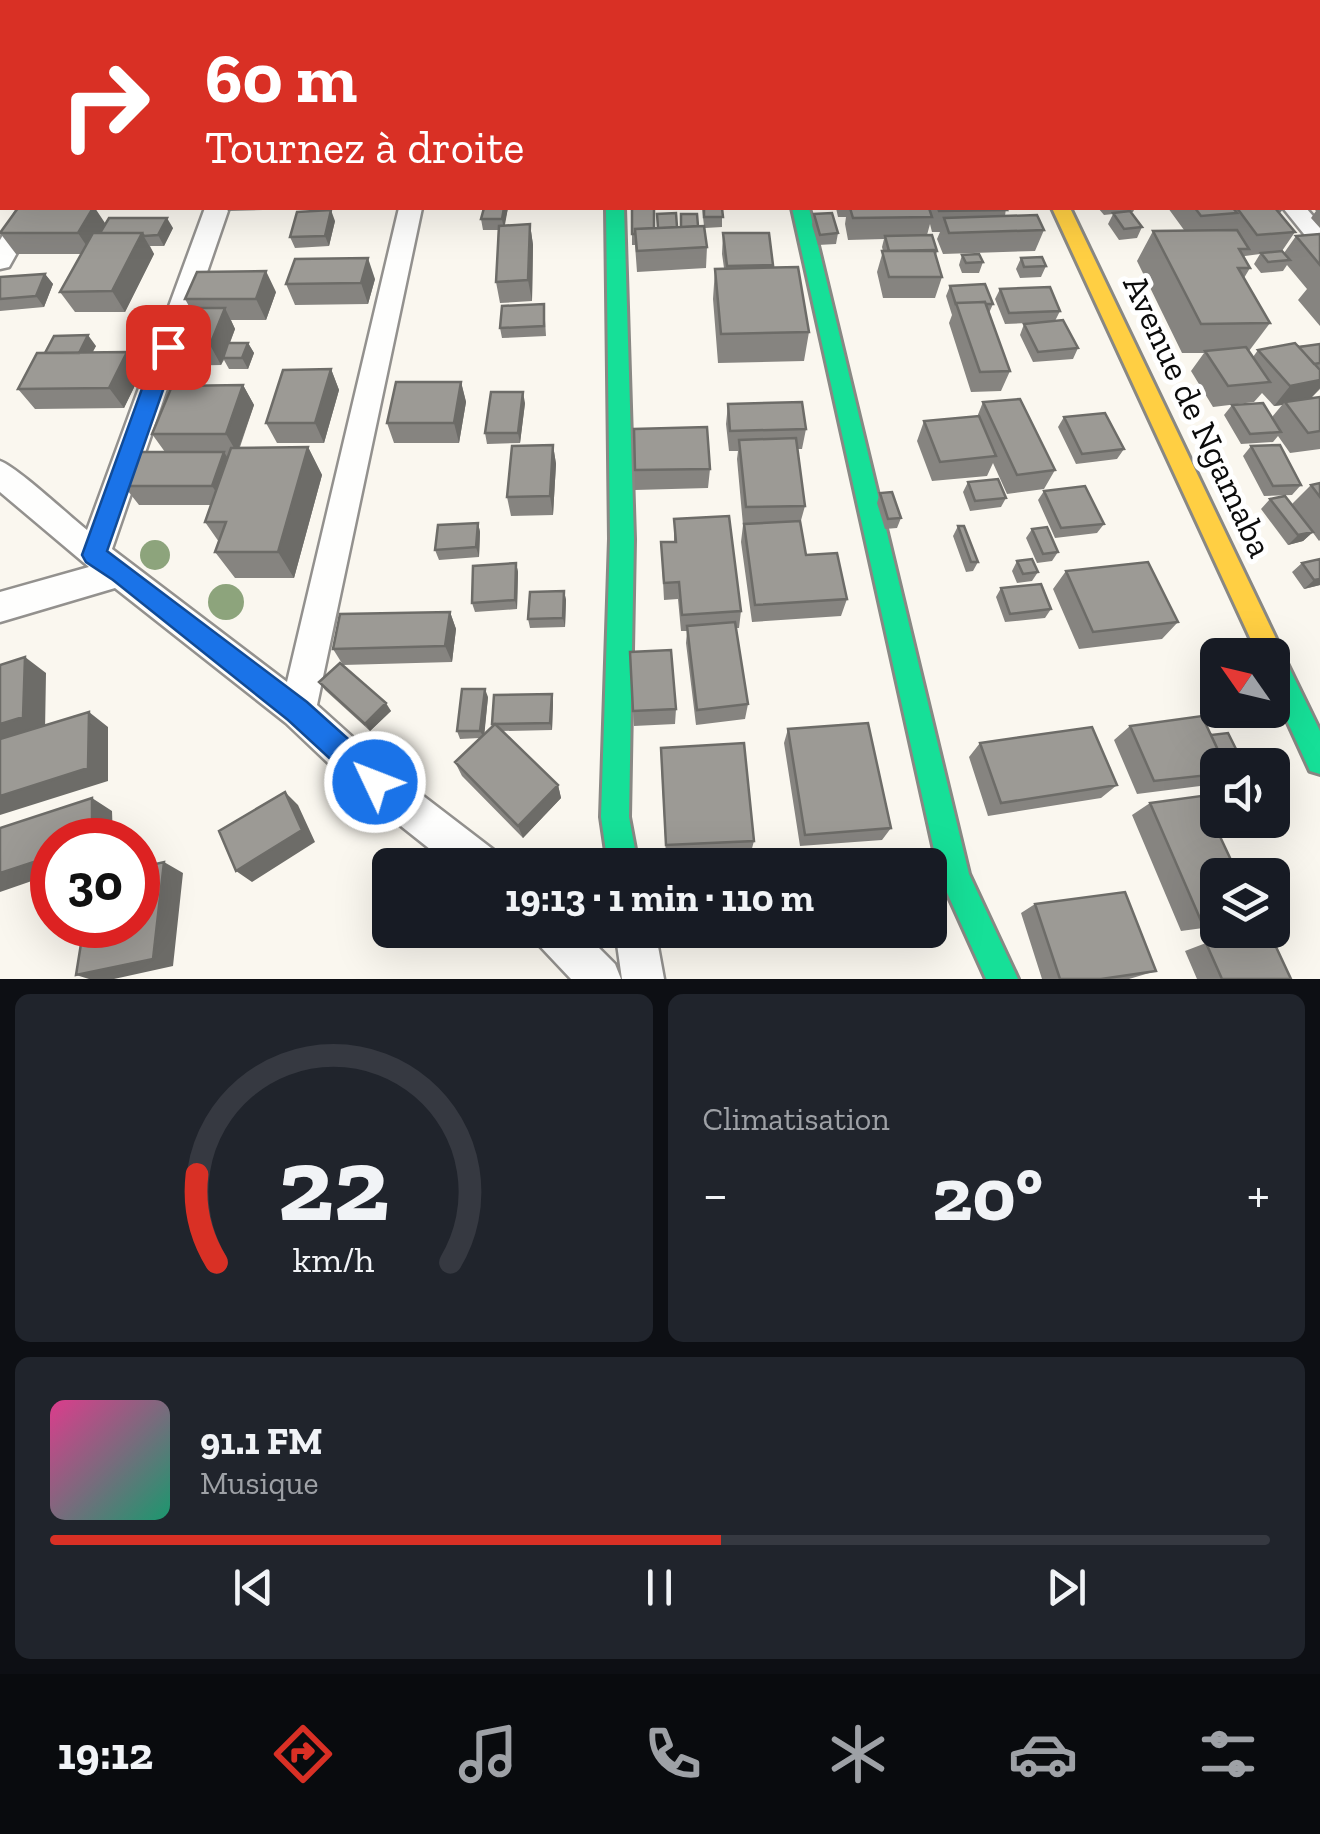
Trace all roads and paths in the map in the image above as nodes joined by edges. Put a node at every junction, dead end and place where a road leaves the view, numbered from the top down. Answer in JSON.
{"nodes":[{"id":1,"x":29,"y":210,"type":"edge"},
{"id":2,"x":215,"y":210,"type":"edge"},
{"id":3,"x":411,"y":210,"type":"edge"},
{"id":4,"x":616,"y":210,"type":"edge"},
{"id":5,"x":800,"y":210,"type":"edge"},
{"id":6,"x":1062,"y":210,"type":"edge"},
{"id":7,"x":1296,"y":210,"type":"edge"},
{"id":8,"x":1320,"y":239,"type":"edge"},
{"id":9,"x":0,"y":261,"type":"edge"},
{"id":10,"x":0,"y":473,"type":"edge"},
{"id":11,"x":108,"y":564,"type":"junction"},
{"id":12,"x":0,"y":607,"type":"edge"},
{"id":13,"x":1263,"y":638,"type":"edge"},
{"id":14,"x":1290,"y":696,"type":"edge"},
{"id":15,"x":298,"y":711,"type":"junction"},
{"id":16,"x":1320,"y":761,"type":"edge"},
{"id":17,"x":459,"y":848,"type":"edge"},
{"id":18,"x":620,"y":848,"type":"edge"},
{"id":19,"x":570,"y":948,"type":"edge"},
{"id":20,"x":637,"y":948,"type":"edge"},
{"id":21,"x":600,"y":979,"type":"edge"},
{"id":22,"x":643,"y":979,"type":"edge"},
{"id":23,"x":1002,"y":979,"type":"edge"}],
"edges":[{"from":1,"to":9,"type":"street"},
{"from":2,"to":11,"type":"street"},
{"from":3,"to":15,"type":"street"},
{"from":4,"to":18,"type":"street"},
{"from":5,"to":23,"type":"street"},
{"from":6,"to":13,"type":"street","name":"Avenue de Ngamaba"},
{"from":7,"to":8,"type":"street"},
{"from":10,"to":11,"type":"street"},
{"from":11,"to":12,"type":"street"},
{"from":11,"to":15,"type":"street"},
{"from":14,"to":16,"type":"street","name":"Avenue de Ngamaba"},
{"from":15,"to":17,"type":"street"},
{"from":19,"to":21,"type":"street"},
{"from":20,"to":22,"type":"street"}]}
